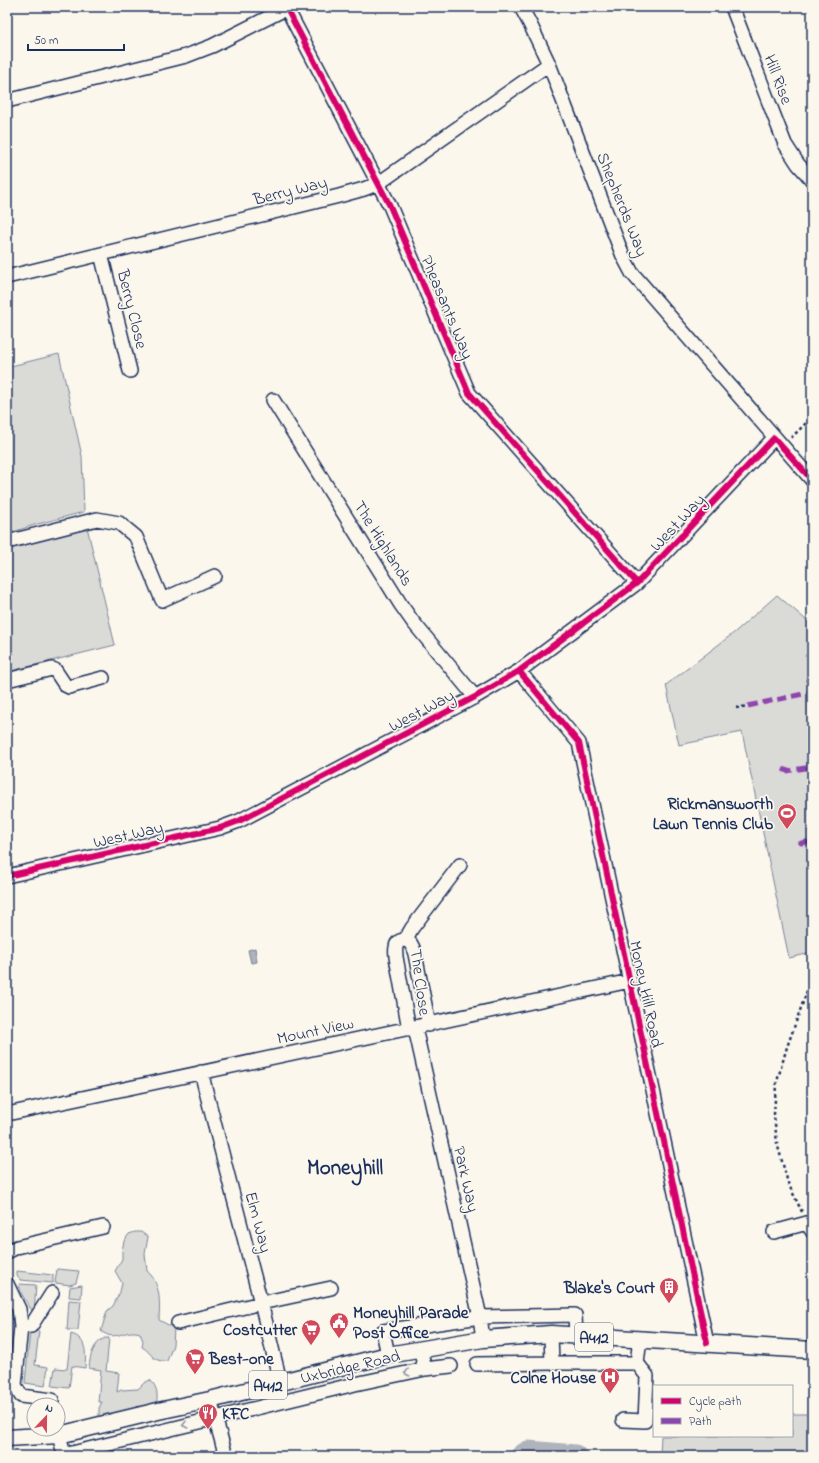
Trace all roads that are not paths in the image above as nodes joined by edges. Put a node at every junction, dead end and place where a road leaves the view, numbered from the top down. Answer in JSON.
{"nodes":[{"id":1,"x":287,"y":7,"type":"edge"},
{"id":2,"x":521,"y":7,"type":"edge"},
{"id":3,"x":732,"y":7,"type":"edge"},
{"id":4,"x":548,"y":64,"type":"junction"},
{"id":5,"x":7,"y":101,"type":"edge"},
{"id":6,"x":812,"y":180,"type":"edge"},
{"id":7,"x":378,"y":183,"type":"junction"},
{"id":8,"x":101,"y":254,"type":"junction"},
{"id":9,"x":7,"y":277,"type":"edge"},
{"id":10,"x":130,"y":371,"type":"dead end"},
{"id":11,"x":273,"y":400,"type":"dead end"},
{"id":12,"x":778,"y":442,"type":"junction"},
{"id":13,"x":812,"y":480,"type":"edge"},
{"id":14,"x":7,"y":542,"type":"edge"},
{"id":15,"x":215,"y":576,"type":"dead end"},
{"id":16,"x":637,"y":583,"type":"junction"},
{"id":17,"x":519,"y":671,"type":"junction"},
{"id":18,"x":103,"y":678,"type":"dead end"},
{"id":19,"x":7,"y":680,"type":"edge"},
{"id":20,"x":475,"y":697,"type":"junction"},
{"id":21,"x":460,"y":865,"type":"dead end"},
{"id":22,"x":7,"y":876,"type":"edge"},
{"id":23,"x":405,"y":940,"type":"junction"},
{"id":24,"x":630,"y":981,"type":"junction"},
{"id":25,"x":429,"y":1025,"type":"junction"},
{"id":26,"x":412,"y":1028,"type":"junction"},
{"id":27,"x":201,"y":1072,"type":"junction"},
{"id":28,"x":7,"y":1114,"type":"edge"},
{"id":29,"x":103,"y":1227,"type":"dead end"},
{"id":30,"x":810,"y":1227,"type":"edge"},
{"id":31,"x":774,"y":1232,"type":"dead end"},
{"id":32,"x":7,"y":1252,"type":"edge"},
{"id":33,"x":7,"y":1284,"type":"edge"},
{"id":34,"x":331,"y":1288,"type":"dead end"},
{"id":35,"x":52,"y":1293,"type":"dead end"},
{"id":36,"x":261,"y":1302,"type":"junction"},
{"id":37,"x":480,"y":1317,"type":"junction"},
{"id":38,"x":178,"y":1323,"type":"dead end"},
{"id":39,"x":21,"y":1327,"type":"junction"},
{"id":40,"x":551,"y":1334,"type":"junction"},
{"id":41,"x":576,"y":1336,"type":"junction"},
{"id":42,"x":483,"y":1338,"type":"junction"},
{"id":43,"x":640,"y":1339,"type":"junction"},
{"id":44,"x":707,"y":1343,"type":"junction"},
{"id":45,"x":420,"y":1349,"type":"junction"},
{"id":46,"x":812,"y":1350,"type":"edge"},
{"id":47,"x":383,"y":1356,"type":"junction"},
{"id":48,"x":552,"y":1363,"type":"junction"},
{"id":49,"x":637,"y":1363,"type":"junction"},
{"id":50,"x":477,"y":1364,"type":"dead end"},
{"id":51,"x":450,"y":1366,"type":"dead end"},
{"id":52,"x":425,"y":1369,"type":"junction"},
{"id":53,"x":280,"y":1381,"type":"junction"},
{"id":54,"x":28,"y":1397,"type":"edge"},
{"id":55,"x":210,"y":1400,"type":"junction"},
{"id":56,"x":215,"y":1418,"type":"junction"},
{"id":57,"x":623,"y":1420,"type":"dead end"},
{"id":58,"x":66,"y":1433,"type":"edge"},
{"id":59,"x":26,"y":1437,"type":"edge"},
{"id":60,"x":60,"y":1437,"type":"edge"},
{"id":61,"x":7,"y":1438,"type":"edge"},
{"id":62,"x":226,"y":1456,"type":"edge"}],
"edges":[{"from":1,"to":5,"type":"street"},
{"from":1,"to":7,"type":"street","name":"Pheasants Way"},
{"from":2,"to":4,"type":"street","name":"Shepherds Way"},
{"from":3,"to":6,"type":"street","name":"Hill Rise"},
{"from":4,"to":7,"type":"street","name":"Berry Way"},
{"from":4,"to":12,"type":"street","name":"Shepherds Way"},
{"from":7,"to":8,"type":"street","name":"Berry Way"},
{"from":7,"to":16,"type":"street","name":"Pheasants Way"},
{"from":8,"to":9,"type":"street","name":"Berry Way"},
{"from":8,"to":10,"type":"street","name":"Berry Close"},
{"from":11,"to":20,"type":"street","name":"The Highlands"},
{"from":12,"to":13,"type":"street","name":"Shepherds Way"},
{"from":12,"to":16,"type":"street","name":"West Way"},
{"from":14,"to":15,"type":"street"},
{"from":16,"to":17,"type":"street","name":"West Way"},
{"from":17,"to":20,"type":"street","name":"West Way"},
{"from":17,"to":24,"type":"street","name":"Money Hill Road"},
{"from":18,"to":19,"type":"street"},
{"from":20,"to":22,"type":"street","name":"West Way"},
{"from":21,"to":23,"type":"street"},
{"from":23,"to":25,"type":"street","name":"The Close"},
{"from":23,"to":26,"type":"street","name":"The Close"},
{"from":24,"to":25,"type":"street","name":"Mount View"},
{"from":24,"to":44,"type":"street","name":"Money Hill Road"},
{"from":25,"to":26,"type":"street","name":"Mount View"},
{"from":26,"to":27,"type":"street","name":"Mount View"},
{"from":26,"to":37,"type":"street","name":"Park Way"},
{"from":27,"to":28,"type":"street","name":"Mount View"},
{"from":27,"to":36,"type":"street","name":"Elm Way"},
{"from":29,"to":32,"type":"street"},
{"from":30,"to":31,"type":"street"},
{"from":33,"to":39,"type":"street"},
{"from":34,"to":36,"type":"street"},
{"from":35,"to":39,"type":"street"},
{"from":36,"to":38,"type":"street"},
{"from":36,"to":53,"type":"street","name":"Elm Way"},
{"from":37,"to":41,"type":"street"},
{"from":37,"to":42,"type":"street","name":"Park Way"},
{"from":37,"to":47,"type":"street"},
{"from":39,"to":54,"type":"street"},
{"from":40,"to":41,"type":"main road","name":"Uxbridge Road","number":"A412"},
{"from":40,"to":42,"type":"main road","name":"Uxbridge Road","number":"A412"},
{"from":40,"to":48,"type":"street"},
{"from":41,"to":43,"type":"main road","name":"Uxbridge Road","number":"A412"},
{"from":42,"to":45,"type":"main road","name":"Uxbridge Road","number":"A412"},
{"from":43,"to":44,"type":"main road","name":"Uxbridge Road","number":"A412"},
{"from":43,"to":49,"type":"street"},
{"from":44,"to":46,"type":"main road","name":"Uxbridge Road","number":"A412"},
{"from":45,"to":47,"type":"main road","name":"Uxbridge Road","number":"A412"},
{"from":45,"to":52,"type":"street","name":"Uxbridge Road"},
{"from":47,"to":53,"type":"main road","number":"A412"},
{"from":48,"to":49,"type":"street"},
{"from":48,"to":50,"type":"street"},
{"from":49,"to":57,"type":"street"},
{"from":51,"to":52,"type":"street","name":"Uxbridge Road"},
{"from":52,"to":56,"type":"street","name":"Uxbridge Road","one_way":true},
{"from":53,"to":55,"type":"main road","number":"A412"},
{"from":55,"to":56,"type":"street"},
{"from":55,"to":58,"type":"main road","number":"A412"},
{"from":56,"to":60,"type":"street","name":"Uxbridge Road","one_way":true},
{"from":56,"to":62,"type":"street"},
{"from":59,"to":61,"type":"main road","number":"A412"}]}
